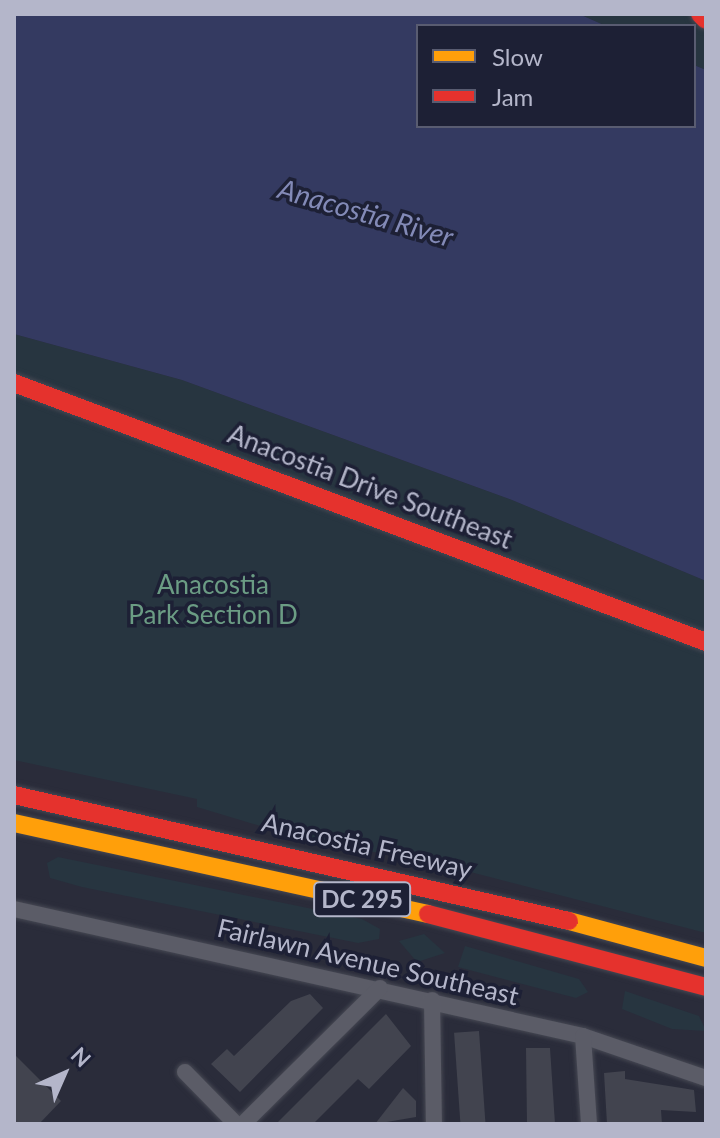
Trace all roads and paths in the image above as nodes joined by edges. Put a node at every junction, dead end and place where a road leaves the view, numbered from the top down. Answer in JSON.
{"nodes":[{"id":1,"x":700,"y":14,"type":"edge"},
{"id":2,"x":706,"y":20,"type":"edge"},
{"id":3,"x":14,"y":383,"type":"edge"},
{"id":4,"x":706,"y":642,"type":"edge"},
{"id":5,"x":14,"y":795,"type":"edge"},
{"id":6,"x":14,"y":823,"type":"edge"},
{"id":7,"x":21,"y":910,"type":"edge"},
{"id":8,"x":14,"y":925,"type":"edge"},
{"id":9,"x":706,"y":957,"type":"edge"},
{"id":10,"x":706,"y":987,"type":"edge"},
{"id":11,"x":380,"y":988,"type":"junction"},
{"id":12,"x":432,"y":1000,"type":"junction"},
{"id":13,"x":583,"y":1036,"type":"junction"},
{"id":14,"x":185,"y":1072,"type":"dead end"},
{"id":15,"x":706,"y":1078,"type":"edge"},
{"id":16,"x":236,"y":1124,"type":"edge"},
{"id":17,"x":243,"y":1124,"type":"edge"},
{"id":18,"x":434,"y":1124,"type":"edge"},
{"id":19,"x":589,"y":1124,"type":"edge"}],
"edges":[{"from":1,"to":2,"type":"main road"},
{"from":3,"to":4,"type":"main road","name":"Anacostia Drive Southeast"},
{"from":5,"to":9,"type":"main road","name":"Anacostia Freeway","number":"DC 295"},
{"from":6,"to":10,"type":"main road","name":"Anacostia Freeway","number":"DC 295"},
{"from":7,"to":8,"type":"street"},
{"from":7,"to":11,"type":"street","name":"Fairlawn Avenue Southeast"},
{"from":11,"to":12,"type":"street","name":"Fairlawn Avenue Southeast"},
{"from":11,"to":17,"type":"street"},
{"from":12,"to":13,"type":"street","name":"Fairlawn Avenue Southeast"},
{"from":12,"to":18,"type":"street"},
{"from":13,"to":15,"type":"street","name":"Fairlawn Avenue Southeast"},
{"from":13,"to":19,"type":"street"},
{"from":14,"to":16,"type":"street"}]}
